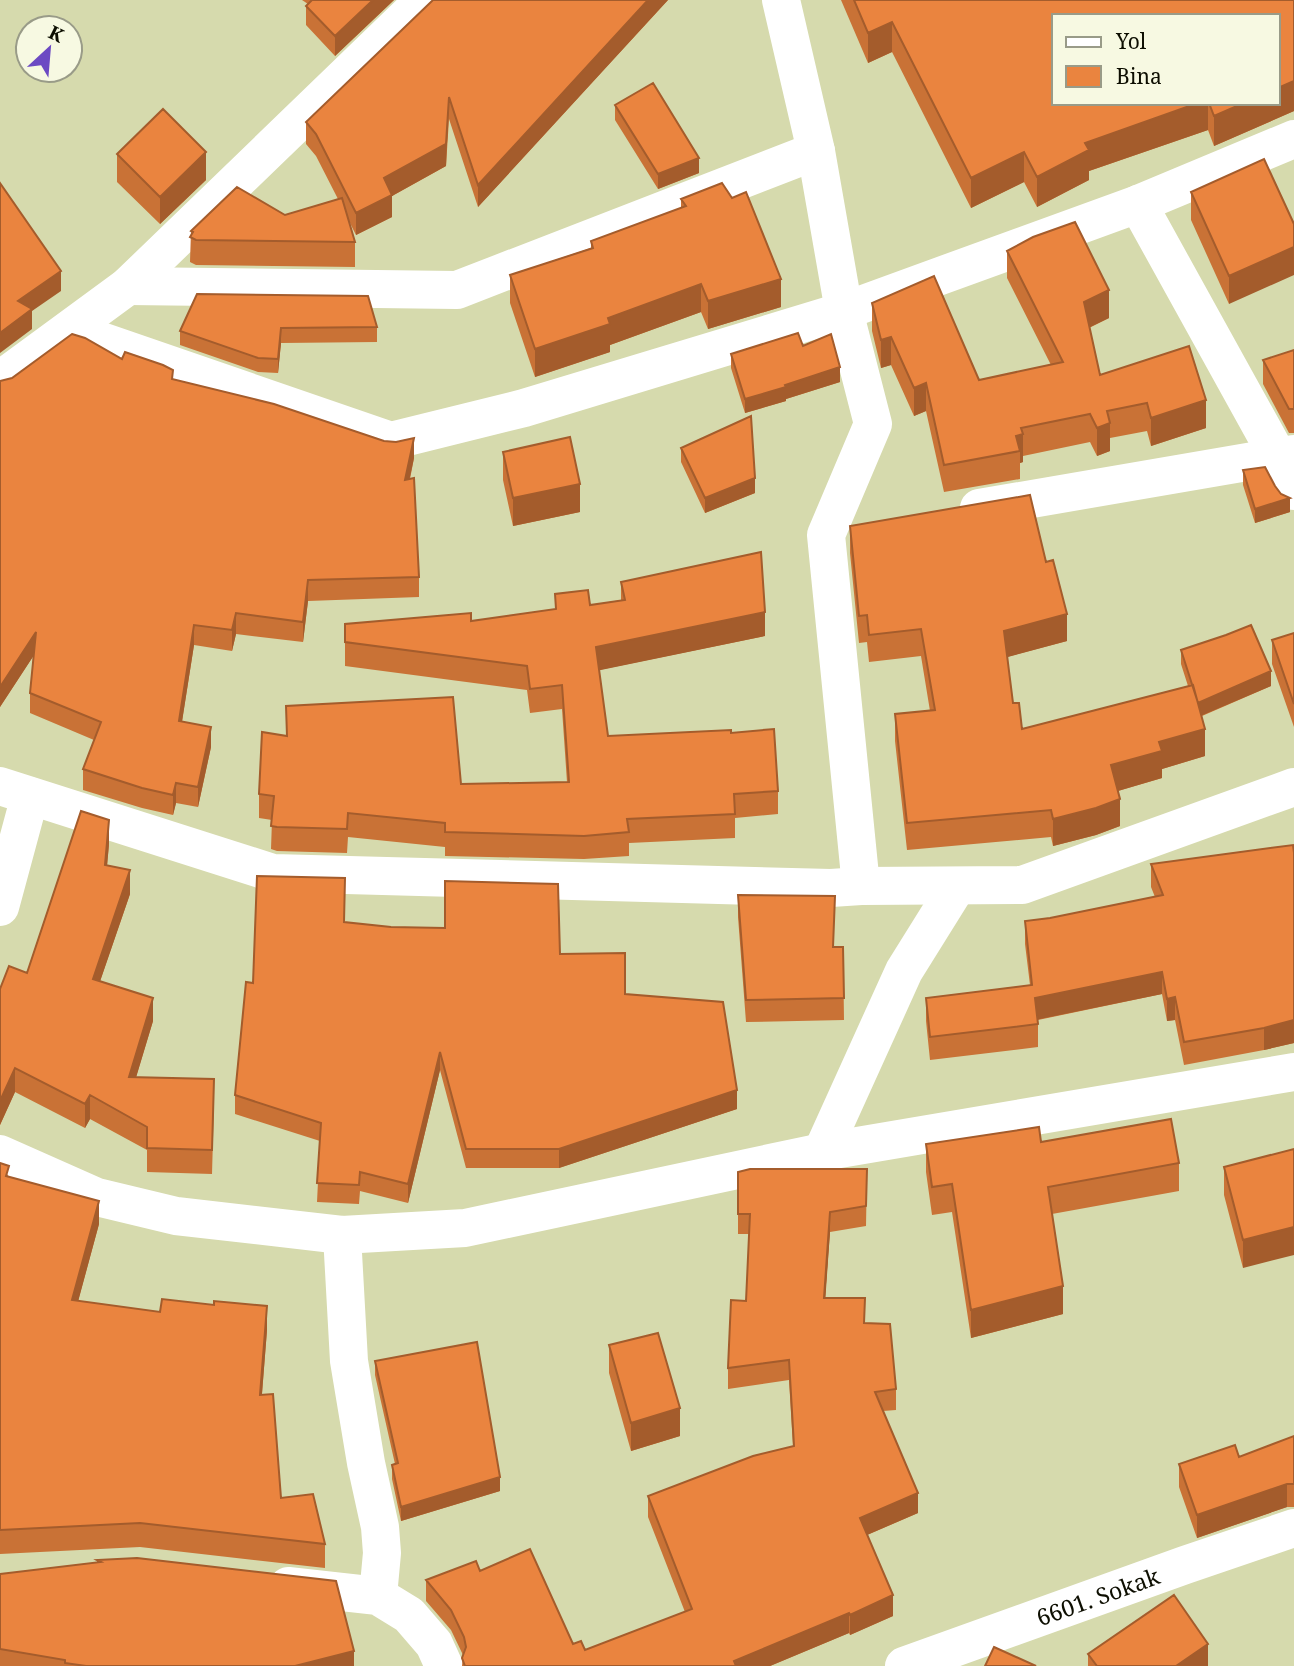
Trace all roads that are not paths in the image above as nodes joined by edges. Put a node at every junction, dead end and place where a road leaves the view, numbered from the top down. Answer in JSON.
{"nodes":[{"id":1,"x":424,"y":0,"type":"edge"},
{"id":2,"x":781,"y":0,"type":"edge"},
{"id":3,"x":1294,"y":139,"type":"edge"},
{"id":4,"x":816,"y":150,"type":"junction"},
{"id":5,"x":1138,"y":204,"type":"junction"},
{"id":6,"x":128,"y":286,"type":"junction"},
{"id":7,"x":844,"y":310,"type":"junction"},
{"id":8,"x":69,"y":330,"type":"junction"},
{"id":9,"x":0,"y":380,"type":"edge"},
{"id":10,"x":1286,"y":456,"type":"edge"},
{"id":11,"x":1294,"y":491,"type":"edge"},
{"id":12,"x":949,"y":513,"type":"edge"},
{"id":13,"x":867,"y":528,"type":"edge"},
{"id":14,"x":826,"y":535,"type":"junction"},
{"id":15,"x":1294,"y":787,"type":"edge"},
{"id":16,"x":15,"y":791,"type":"edge"},
{"id":17,"x":861,"y":886,"type":"junction"},
{"id":18,"x":957,"y":886,"type":"junction"},
{"id":19,"x":0,"y":907,"type":"edge"},
{"id":20,"x":1294,"y":1072,"type":"edge"},
{"id":21,"x":822,"y":1152,"type":"junction"},
{"id":22,"x":0,"y":1154,"type":"edge"},
{"id":23,"x":342,"y":1235,"type":"junction"},
{"id":24,"x":1294,"y":1528,"type":"edge"},
{"id":25,"x":258,"y":1583,"type":"edge"},
{"id":26,"x":378,"y":1596,"type":"junction"},
{"id":27,"x":444,"y":1666,"type":"edge"},
{"id":28,"x":904,"y":1666,"type":"edge"}],
"edges":[{"from":1,"to":6,"type":"street"},
{"from":2,"to":4,"type":"street"},
{"from":3,"to":5,"type":"street"},
{"from":4,"to":6,"type":"street"},
{"from":4,"to":7,"type":"street"},
{"from":5,"to":7,"type":"street"},
{"from":5,"to":10,"type":"street"},
{"from":6,"to":8,"type":"street"},
{"from":7,"to":8,"type":"street"},
{"from":7,"to":14,"type":"street"},
{"from":8,"to":9,"type":"street"},
{"from":10,"to":11,"type":"street"},
{"from":10,"to":12,"type":"street"},
{"from":13,"to":14,"type":"street"},
{"from":14,"to":17,"type":"street"},
{"from":15,"to":18,"type":"street"},
{"from":16,"to":17,"type":"street"},
{"from":16,"to":19,"type":"street"},
{"from":17,"to":18,"type":"street"},
{"from":18,"to":21,"type":"street"},
{"from":20,"to":21,"type":"street"},
{"from":21,"to":23,"type":"street"},
{"from":22,"to":23,"type":"street"},
{"from":23,"to":26,"type":"street"},
{"from":24,"to":28,"type":"street","name":"6601. Sokak"},
{"from":25,"to":26,"type":"street"},
{"from":26,"to":27,"type":"street"}]}
